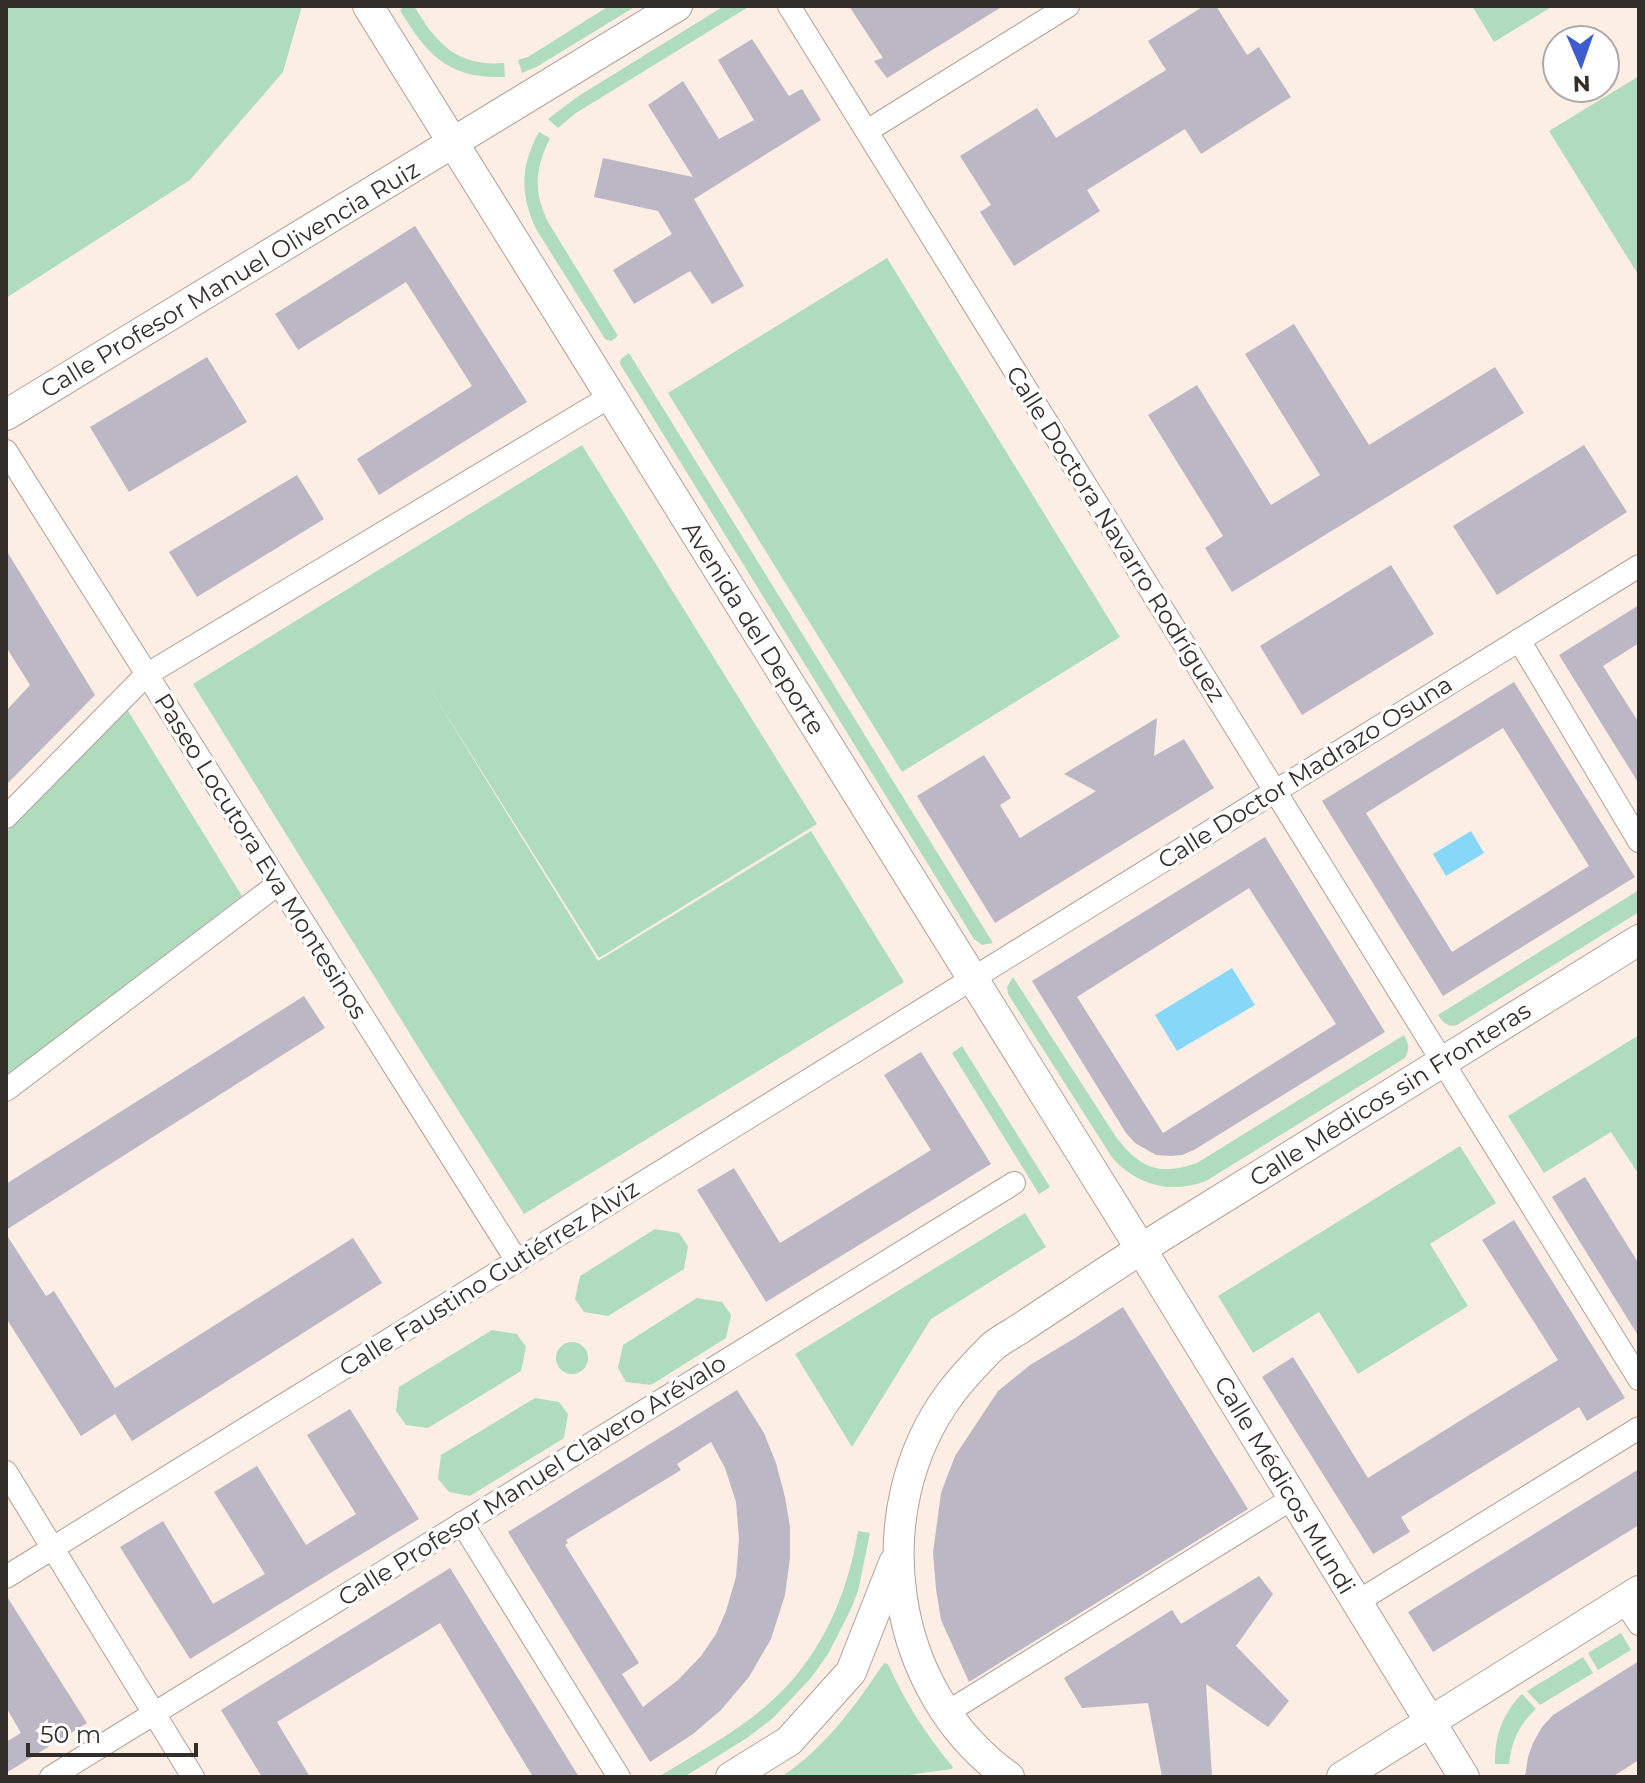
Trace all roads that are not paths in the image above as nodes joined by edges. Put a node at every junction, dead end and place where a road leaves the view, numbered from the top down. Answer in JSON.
{"nodes":[{"id":1,"x":368,"y":6,"type":"edge"},
{"id":2,"x":677,"y":6,"type":"edge"},
{"id":3,"x":789,"y":6,"type":"edge"},
{"id":4,"x":1068,"y":6,"type":"edge"},
{"id":5,"x":867,"y":131,"type":"junction"},
{"id":6,"x":453,"y":142,"type":"junction"},
{"id":7,"x":611,"y":396,"type":"junction"},
{"id":8,"x":6,"y":415,"type":"edge"},
{"id":9,"x":6,"y":451,"type":"edge"},
{"id":10,"x":1639,"y":566,"type":"edge"},
{"id":11,"x":1519,"y":640,"type":"junction"},
{"id":12,"x":146,"y":675,"type":"junction"},
{"id":13,"x":1275,"y":790,"type":"junction"},
{"id":14,"x":6,"y":817,"type":"edge"},
{"id":15,"x":1639,"y":841,"type":"edge"},
{"id":16,"x":278,"y":884,"type":"junction"},
{"id":17,"x":1639,"y":940,"type":"edge"},
{"id":18,"x":973,"y":980,"type":"junction"},
{"id":19,"x":1442,"y":1062,"type":"junction"},
{"id":20,"x":6,"y":1090,"type":"edge"},
{"id":21,"x":1014,"y":1183,"type":"dead end"},
{"id":22,"x":1141,"y":1249,"type":"junction"},
{"id":23,"x":517,"y":1261,"type":"junction"},
{"id":24,"x":1639,"y":1379,"type":"edge"},
{"id":25,"x":1639,"y":1428,"type":"edge"},
{"id":26,"x":6,"y":1472,"type":"edge"},
{"id":27,"x":1293,"y":1498,"type":"junction"},
{"id":28,"x":462,"y":1523,"type":"junction"},
{"id":29,"x":53,"y":1548,"type":"junction"},
{"id":30,"x":898,"y":1553,"type":"junction"},
{"id":31,"x":6,"y":1577,"type":"edge"},
{"id":32,"x":1357,"y":1602,"type":"junction"},
{"id":33,"x":1634,"y":1605,"type":"edge"},
{"id":34,"x":154,"y":1713,"type":"junction"},
{"id":35,"x":946,"y":1713,"type":"junction"},
{"id":36,"x":1430,"y":1721,"type":"junction"},
{"id":37,"x":51,"y":1777,"type":"edge"},
{"id":38,"x":193,"y":1777,"type":"edge"},
{"id":39,"x":619,"y":1777,"type":"edge"},
{"id":40,"x":731,"y":1777,"type":"edge"},
{"id":41,"x":1009,"y":1777,"type":"edge"},
{"id":42,"x":1342,"y":1777,"type":"edge"},
{"id":43,"x":1464,"y":1777,"type":"edge"}],
"edges":[{"from":1,"to":6,"type":"street","name":"Avenida del Deporte"},
{"from":2,"to":6,"type":"street","name":"Calle Profesor Manuel Olivencia Ruiz"},
{"from":3,"to":5,"type":"street","name":"Calle Doctora Navarro Rodríguez"},
{"from":4,"to":5,"type":"street"},
{"from":5,"to":13,"type":"street","name":"Calle Doctora Navarro Rodríguez"},
{"from":6,"to":7,"type":"street","name":"Avenida del Deporte"},
{"from":6,"to":8,"type":"street","name":"Calle Profesor Manuel Olivencia Ruiz"},
{"from":7,"to":12,"type":"street"},
{"from":7,"to":18,"type":"street","name":"Avenida del Deporte"},
{"from":9,"to":12,"type":"street","name":"Paseo Locutora Eva Montesinos"},
{"from":10,"to":11,"type":"street","name":"Calle Doctor Madrazo Osuna"},
{"from":11,"to":13,"type":"street","name":"Calle Doctor Madrazo Osuna"},
{"from":11,"to":15,"type":"street"},
{"from":12,"to":14,"type":"street"},
{"from":12,"to":16,"type":"street","name":"Paseo Locutora Eva Montesinos"},
{"from":13,"to":18,"type":"street","name":"Calle Doctor Madrazo Osuna"},
{"from":13,"to":19,"type":"street","name":"Calle Doctora Navarro Rodríguez"},
{"from":16,"to":20,"type":"street"},
{"from":16,"to":23,"type":"street","name":"Paseo Locutora Eva Montesinos"},
{"from":17,"to":19,"type":"street","name":"Calle Médicos sin Fronteras"},
{"from":18,"to":22,"type":"street","name":"Avenida del Deporte"},
{"from":18,"to":23,"type":"street","name":"Calle Faustino Gutiérrez Alviz"},
{"from":19,"to":22,"type":"street","name":"Calle Médicos sin Fronteras"},
{"from":19,"to":24,"type":"street","name":"Calle Doctora Navarro Rodríguez"},
{"from":21,"to":28,"type":"street","name":"Calle Profesor Manuel Clavero Arévalo"},
{"from":22,"to":27,"type":"street","name":"Calle Médicos Mundi"},
{"from":22,"to":30,"type":"street","name":"Calle Médicos sin Fronteras"},
{"from":23,"to":29,"type":"street","name":"Calle Faustino Gutiérrez Alviz"},
{"from":25,"to":32,"type":"street"},
{"from":26,"to":29,"type":"street"},
{"from":27,"to":32,"type":"street","name":"Calle Médicos Mundi"},
{"from":27,"to":35,"type":"street"},
{"from":28,"to":34,"type":"street","name":"Calle Profesor Manuel Clavero Arévalo"},
{"from":28,"to":39,"type":"street"},
{"from":29,"to":31,"type":"street","name":"Calle Faustino Gutiérrez Alviz"},
{"from":29,"to":34,"type":"street"},
{"from":30,"to":35,"type":"street"},
{"from":30,"to":40,"type":"street"},
{"from":32,"to":36,"type":"street","name":"Calle Médicos Mundi"},
{"from":33,"to":36,"type":"street"},
{"from":34,"to":37,"type":"street","name":"Calle Profesor Manuel Clavero Arévalo"},
{"from":34,"to":38,"type":"street"},
{"from":35,"to":41,"type":"street"},
{"from":36,"to":42,"type":"street"},
{"from":36,"to":43,"type":"street","name":"Calle Médicos Mundi"}]}
